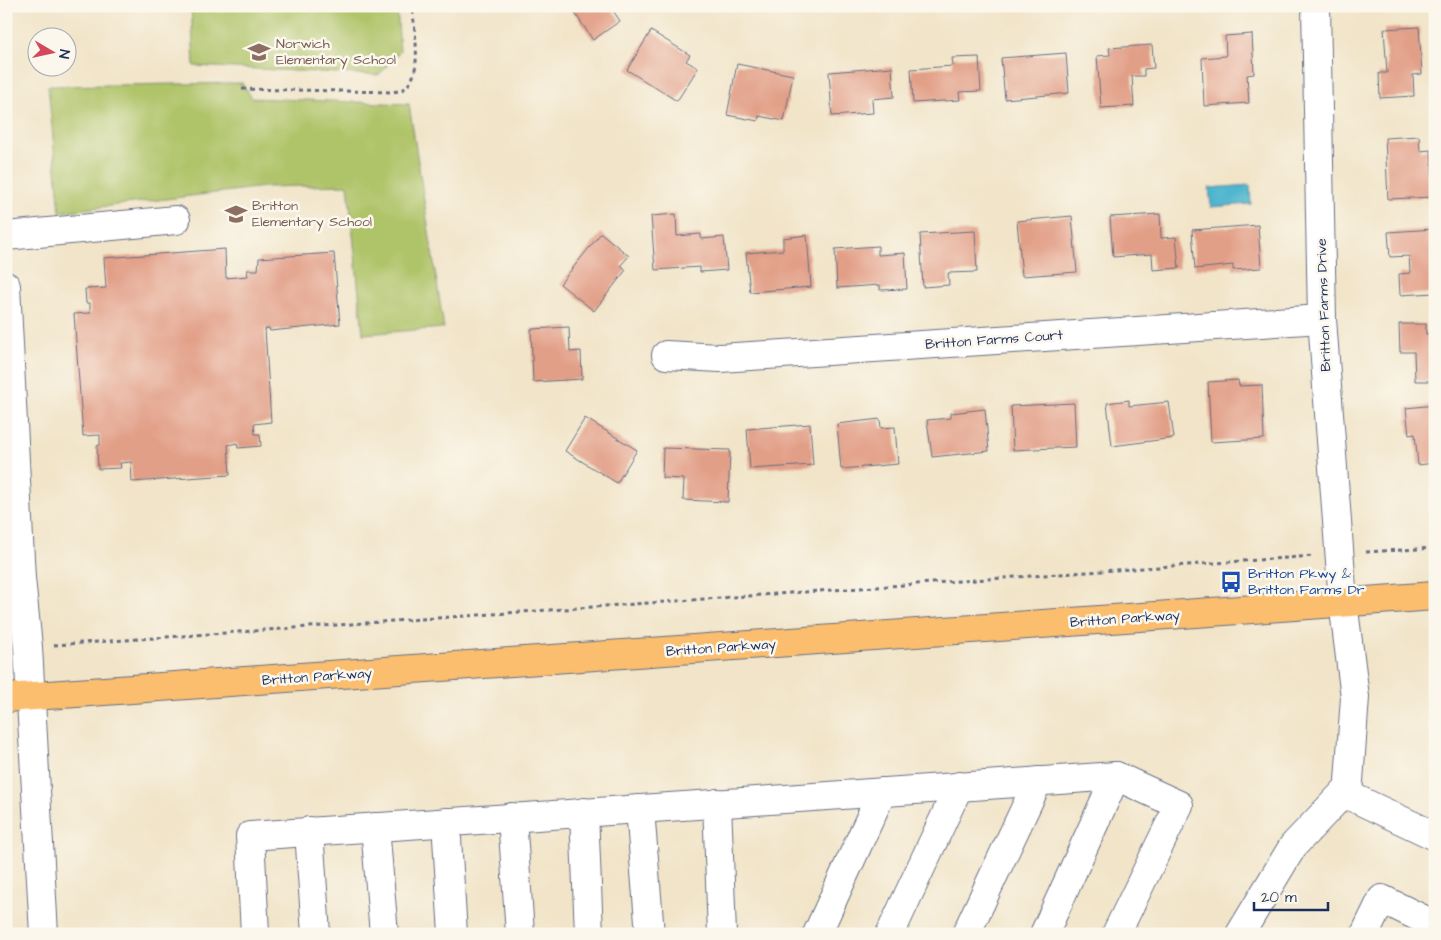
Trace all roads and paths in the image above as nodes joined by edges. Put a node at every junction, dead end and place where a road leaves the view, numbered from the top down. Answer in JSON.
{"nodes":[{"id":1,"x":412,"y":6,"type":"edge"},
{"id":2,"x":1316,"y":6,"type":"edge"},
{"id":3,"x":242,"y":89,"type":"dead end"},
{"id":4,"x":176,"y":220,"type":"dead end"},
{"id":5,"x":6,"y":236,"type":"edge"},
{"id":6,"x":6,"y":286,"type":"edge"},
{"id":7,"x":1322,"y":319,"type":"junction"},
{"id":8,"x":666,"y":356,"type":"dead end"},
{"id":9,"x":1435,"y":548,"type":"edge"},
{"id":10,"x":1339,"y":554,"type":"junction"},
{"id":11,"x":14,"y":577,"type":"edge"},
{"id":12,"x":1435,"y":596,"type":"edge"},
{"id":13,"x":1343,"y":602,"type":"junction"},
{"id":14,"x":28,"y":647,"type":"junction"},
{"id":15,"x":19,"y":697,"type":"edge"},
{"id":16,"x":1116,"y":776,"type":"junction"},
{"id":17,"x":1038,"y":781,"type":"junction"},
{"id":18,"x":959,"y":786,"type":"junction"},
{"id":19,"x":1348,"y":788,"type":"junction"},
{"id":20,"x":882,"y":792,"type":"junction"},
{"id":21,"x":717,"y":803,"type":"junction"},
{"id":22,"x":640,"y":808,"type":"junction"},
{"id":23,"x":584,"y":812,"type":"junction"},
{"id":24,"x":512,"y":817,"type":"junction"},
{"id":25,"x":446,"y":822,"type":"junction"},
{"id":26,"x":375,"y":827,"type":"junction"},
{"id":27,"x":309,"y":831,"type":"junction"},
{"id":28,"x":1435,"y":836,"type":"edge"},
{"id":29,"x":1435,"y":925,"type":"edge"},
{"id":30,"x":44,"y":934,"type":"edge"},
{"id":31,"x":255,"y":934,"type":"edge"},
{"id":32,"x":316,"y":934,"type":"edge"},
{"id":33,"x":384,"y":934,"type":"edge"},
{"id":34,"x":453,"y":934,"type":"edge"},
{"id":35,"x":520,"y":934,"type":"edge"},
{"id":36,"x":589,"y":934,"type":"edge"},
{"id":37,"x":650,"y":934,"type":"edge"},
{"id":38,"x":722,"y":934,"type":"edge"},
{"id":39,"x":816,"y":934,"type":"edge"},
{"id":40,"x":890,"y":934,"type":"edge"},
{"id":41,"x":966,"y":934,"type":"edge"},
{"id":42,"x":1044,"y":934,"type":"edge"},
{"id":43,"x":1116,"y":934,"type":"edge"},
{"id":44,"x":1240,"y":934,"type":"edge"},
{"id":45,"x":1365,"y":934,"type":"edge"}],
"edges":[{"from":1,"to":3,"type":"path"},
{"from":2,"to":7,"type":"street","name":"Britton Farms Drive"},
{"from":4,"to":5,"type":"street"},
{"from":6,"to":11,"type":"street"},
{"from":7,"to":8,"type":"street","name":"Britton Farms Court"},
{"from":7,"to":10,"type":"street","name":"Britton Farms Drive"},
{"from":9,"to":10,"type":"path"},
{"from":10,"to":13,"type":"street","name":"Britton Farms Drive"},
{"from":10,"to":14,"type":"path"},
{"from":11,"to":14,"type":"street"},
{"from":12,"to":13,"type":"main road","name":"Britton Parkway"},
{"from":13,"to":15,"type":"main road","name":"Britton Parkway"},
{"from":13,"to":19,"type":"street","name":"Britton Farms Drive"},
{"from":14,"to":15,"type":"street"},
{"from":15,"to":30,"type":"street"},
{"from":16,"to":17,"type":"street"},
{"from":16,"to":42,"type":"street"},
{"from":16,"to":43,"type":"street"},
{"from":17,"to":18,"type":"street"},
{"from":17,"to":41,"type":"street"},
{"from":18,"to":20,"type":"street"},
{"from":18,"to":40,"type":"street"},
{"from":19,"to":28,"type":"street"},
{"from":19,"to":44,"type":"street"},
{"from":20,"to":21,"type":"street"},
{"from":20,"to":39,"type":"street"},
{"from":21,"to":22,"type":"street"},
{"from":21,"to":38,"type":"street"},
{"from":22,"to":23,"type":"street"},
{"from":22,"to":37,"type":"street"},
{"from":23,"to":24,"type":"street"},
{"from":23,"to":36,"type":"street"},
{"from":24,"to":25,"type":"street"},
{"from":24,"to":35,"type":"street"},
{"from":25,"to":26,"type":"street"},
{"from":25,"to":34,"type":"street"},
{"from":26,"to":27,"type":"street"},
{"from":26,"to":33,"type":"street"},
{"from":27,"to":31,"type":"street"},
{"from":27,"to":32,"type":"street"},
{"from":29,"to":45,"type":"street"}]}
